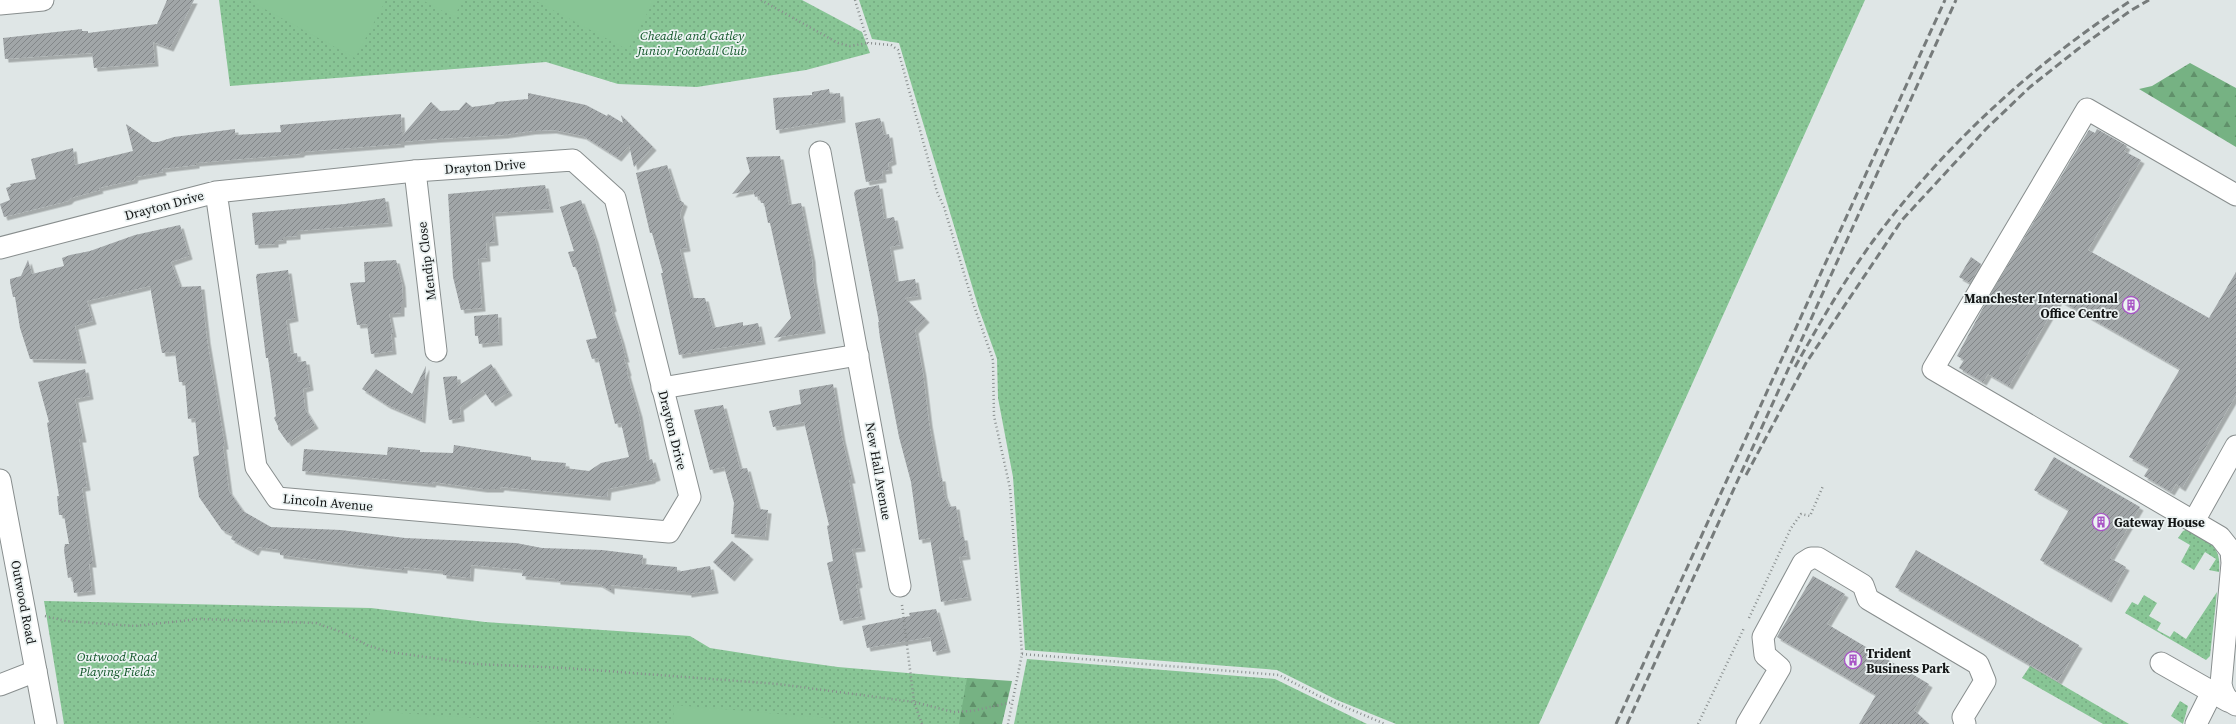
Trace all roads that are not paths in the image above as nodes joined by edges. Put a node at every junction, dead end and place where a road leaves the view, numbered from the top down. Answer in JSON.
{"nodes":[{"id":1,"x":43,"y":0,"type":"edge"},
{"id":2,"x":0,"y":4,"type":"edge"},
{"id":3,"x":820,"y":152,"type":"dead end"},
{"id":4,"x":415,"y":171,"type":"junction"},
{"id":5,"x":216,"y":192,"type":"junction"},
{"id":6,"x":2236,"y":195,"type":"edge"},
{"id":7,"x":0,"y":248,"type":"edge"},
{"id":8,"x":436,"y":351,"type":"dead end"},
{"id":9,"x":858,"y":355,"type":"junction"},
{"id":10,"x":662,"y":388,"type":"junction"},
{"id":11,"x":2236,"y":446,"type":"edge"},
{"id":12,"x":0,"y":480,"type":"edge"},
{"id":13,"x":2194,"y":521,"type":"junction"},
{"id":14,"x":668,"y":532,"type":"joint"},
{"id":15,"x":900,"y":586,"type":"road end"},
{"id":16,"x":2161,"y":663,"type":"dead end"},
{"id":17,"x":36,"y":671,"type":"junction"},
{"id":18,"x":0,"y":685,"type":"edge"},
{"id":19,"x":2226,"y":699,"type":"edge"},
{"id":20,"x":46,"y":724,"type":"edge"},
{"id":21,"x":1747,"y":724,"type":"edge"},
{"id":22,"x":1965,"y":724,"type":"edge"},
{"id":23,"x":2196,"y":724,"type":"edge"}],
"edges":[{"from":1,"to":2,"type":"street"},
{"from":3,"to":9,"type":"street","name":"New Hall Avenue"},
{"from":4,"to":5,"type":"street","name":"Drayton Drive"},
{"from":4,"to":8,"type":"street","name":"Mendip Close"},
{"from":4,"to":10,"type":"street","name":"Drayton Drive"},
{"from":5,"to":7,"type":"street","name":"Drayton Drive"},
{"from":5,"to":14,"type":"street","name":"Lincoln Avenue"},
{"from":6,"to":13,"type":"street"},
{"from":9,"to":10,"type":"street"},
{"from":9,"to":15,"type":"street","name":"New Hall Avenue"},
{"from":10,"to":14,"type":"street","name":"Drayton Drive"},
{"from":11,"to":13,"type":"street"},
{"from":12,"to":17,"type":"street","name":"Outwood Road"},
{"from":13,"to":19,"type":"street"},
{"from":16,"to":19,"type":"street"},
{"from":17,"to":18,"type":"street"},
{"from":17,"to":20,"type":"street","name":"Outwood Road"},
{"from":19,"to":23,"type":"street"},
{"from":21,"to":22,"type":"street"}]}
